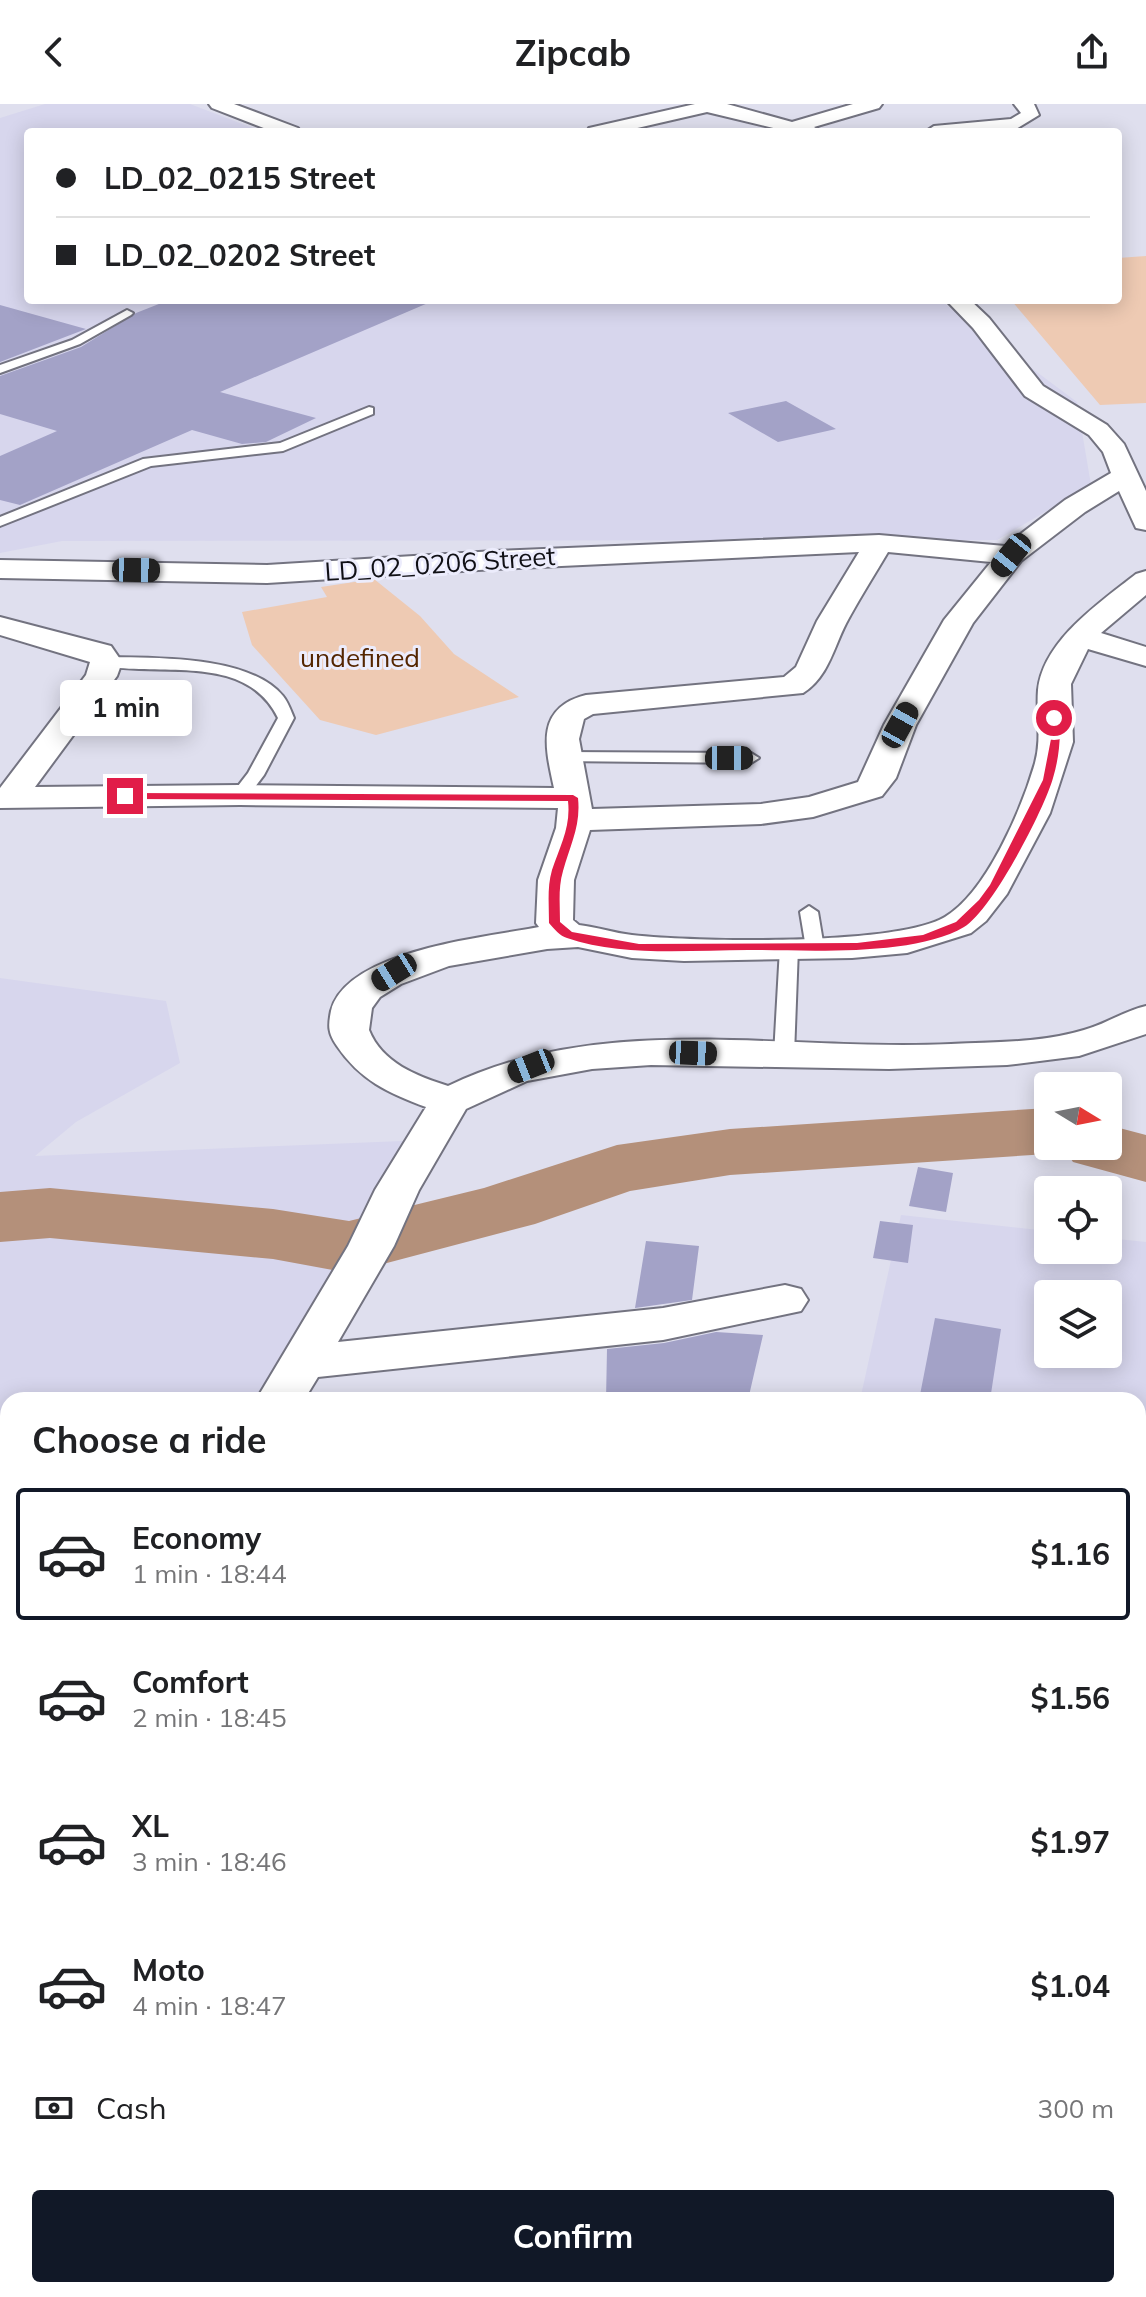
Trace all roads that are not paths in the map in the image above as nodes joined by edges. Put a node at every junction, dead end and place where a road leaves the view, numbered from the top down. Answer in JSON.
{"nodes":[{"id":1,"x":218,"y":104,"type":"edge"},
{"id":2,"x":873,"y":104,"type":"edge"},
{"id":3,"x":1023,"y":104,"type":"edge"},
{"id":4,"x":713,"y":105,"type":"edge"},
{"id":5,"x":793,"y":127,"type":"junction"},
{"id":6,"x":281,"y":128,"type":"edge"},
{"id":7,"x":637,"y":128,"type":"edge"},
{"id":8,"x":797,"y":128,"type":"edge"},
{"id":9,"x":1002,"y":128,"type":"edge"},
{"id":10,"x":961,"y":304,"type":"edge"},
{"id":11,"x":127,"y":313,"type":"dead end"},
{"id":12,"x":0,"y":369,"type":"edge"},
{"id":13,"x":369,"y":411,"type":"dead end"},
{"id":14,"x":1098,"y":430,"type":"junction"},
{"id":15,"x":1130,"y":433,"type":"dead end"},
{"id":16,"x":1125,"y":476,"type":"junction"},
{"id":17,"x":1145,"y":517,"type":"edge"},
{"id":18,"x":0,"y":522,"type":"edge"},
{"id":19,"x":879,"y":543,"type":"junction"},
{"id":20,"x":1011,"y":555,"type":"junction"},
{"id":21,"x":0,"y":569,"type":"edge"},
{"id":22,"x":1146,"y":580,"type":"edge"},
{"id":23,"x":0,"y":626,"type":"edge"},
{"id":24,"x":1079,"y":636,"type":"junction"},
{"id":25,"x":1146,"y":657,"type":"edge"},
{"id":26,"x":106,"y":662,"type":"junction"},
{"id":27,"x":563,"y":757,"type":"junction"},
{"id":28,"x":751,"y":758,"type":"dead end"},
{"id":29,"x":240,"y":795,"type":"junction"},
{"id":30,"x":5,"y":798,"type":"edge"},
{"id":31,"x":574,"y":809,"type":"junction"},
{"id":32,"x":809,"y":912,"type":"dead end"},
{"id":33,"x":568,"y":935,"type":"junction"},
{"id":34,"x":802,"y":948,"type":"junction"},
{"id":35,"x":1146,"y":1018,"type":"edge"},
{"id":36,"x":784,"y":1055,"type":"junction"},
{"id":37,"x":450,"y":1101,"type":"junction"},
{"id":38,"x":785,"y":1300,"type":"dead end"},
{"id":39,"x":292,"y":1381,"type":"edge"}],
"edges":[{"from":1,"to":6,"type":"street"},
{"from":2,"to":5,"type":"street"},
{"from":3,"to":9,"type":"street"},
{"from":4,"to":5,"type":"street"},
{"from":4,"to":7,"type":"street"},
{"from":5,"to":8,"type":"street"},
{"from":10,"to":14,"type":"street"},
{"from":11,"to":12,"type":"lane"},
{"from":13,"to":18,"type":"lane"},
{"from":14,"to":15,"type":"street"},
{"from":14,"to":16,"type":"street"},
{"from":16,"to":17,"type":"street"},
{"from":16,"to":20,"type":"street"},
{"from":19,"to":20,"type":"street","name":"LD_02_0206 Street"},
{"from":19,"to":21,"type":"street","name":"LD_02_0206 Street"},
{"from":19,"to":27,"type":"street"},
{"from":20,"to":31,"type":"street"},
{"from":22,"to":24,"type":"street"},
{"from":23,"to":26,"type":"street"},
{"from":24,"to":25,"type":"street"},
{"from":24,"to":34,"type":"street"},
{"from":26,"to":29,"type":"lane"},
{"from":26,"to":30,"type":"street"},
{"from":27,"to":28,"type":"lane"},
{"from":27,"to":31,"type":"street"},
{"from":29,"to":30,"type":"street"},
{"from":29,"to":31,"type":"street"},
{"from":31,"to":33,"type":"street"},
{"from":32,"to":34,"type":"lane"},
{"from":33,"to":34,"type":"street"},
{"from":33,"to":37,"type":"street"},
{"from":34,"to":36,"type":"lane"},
{"from":35,"to":36,"type":"street"},
{"from":36,"to":37,"type":"street"},
{"from":37,"to":39,"type":"street"},
{"from":38,"to":39,"type":"street"}]}
